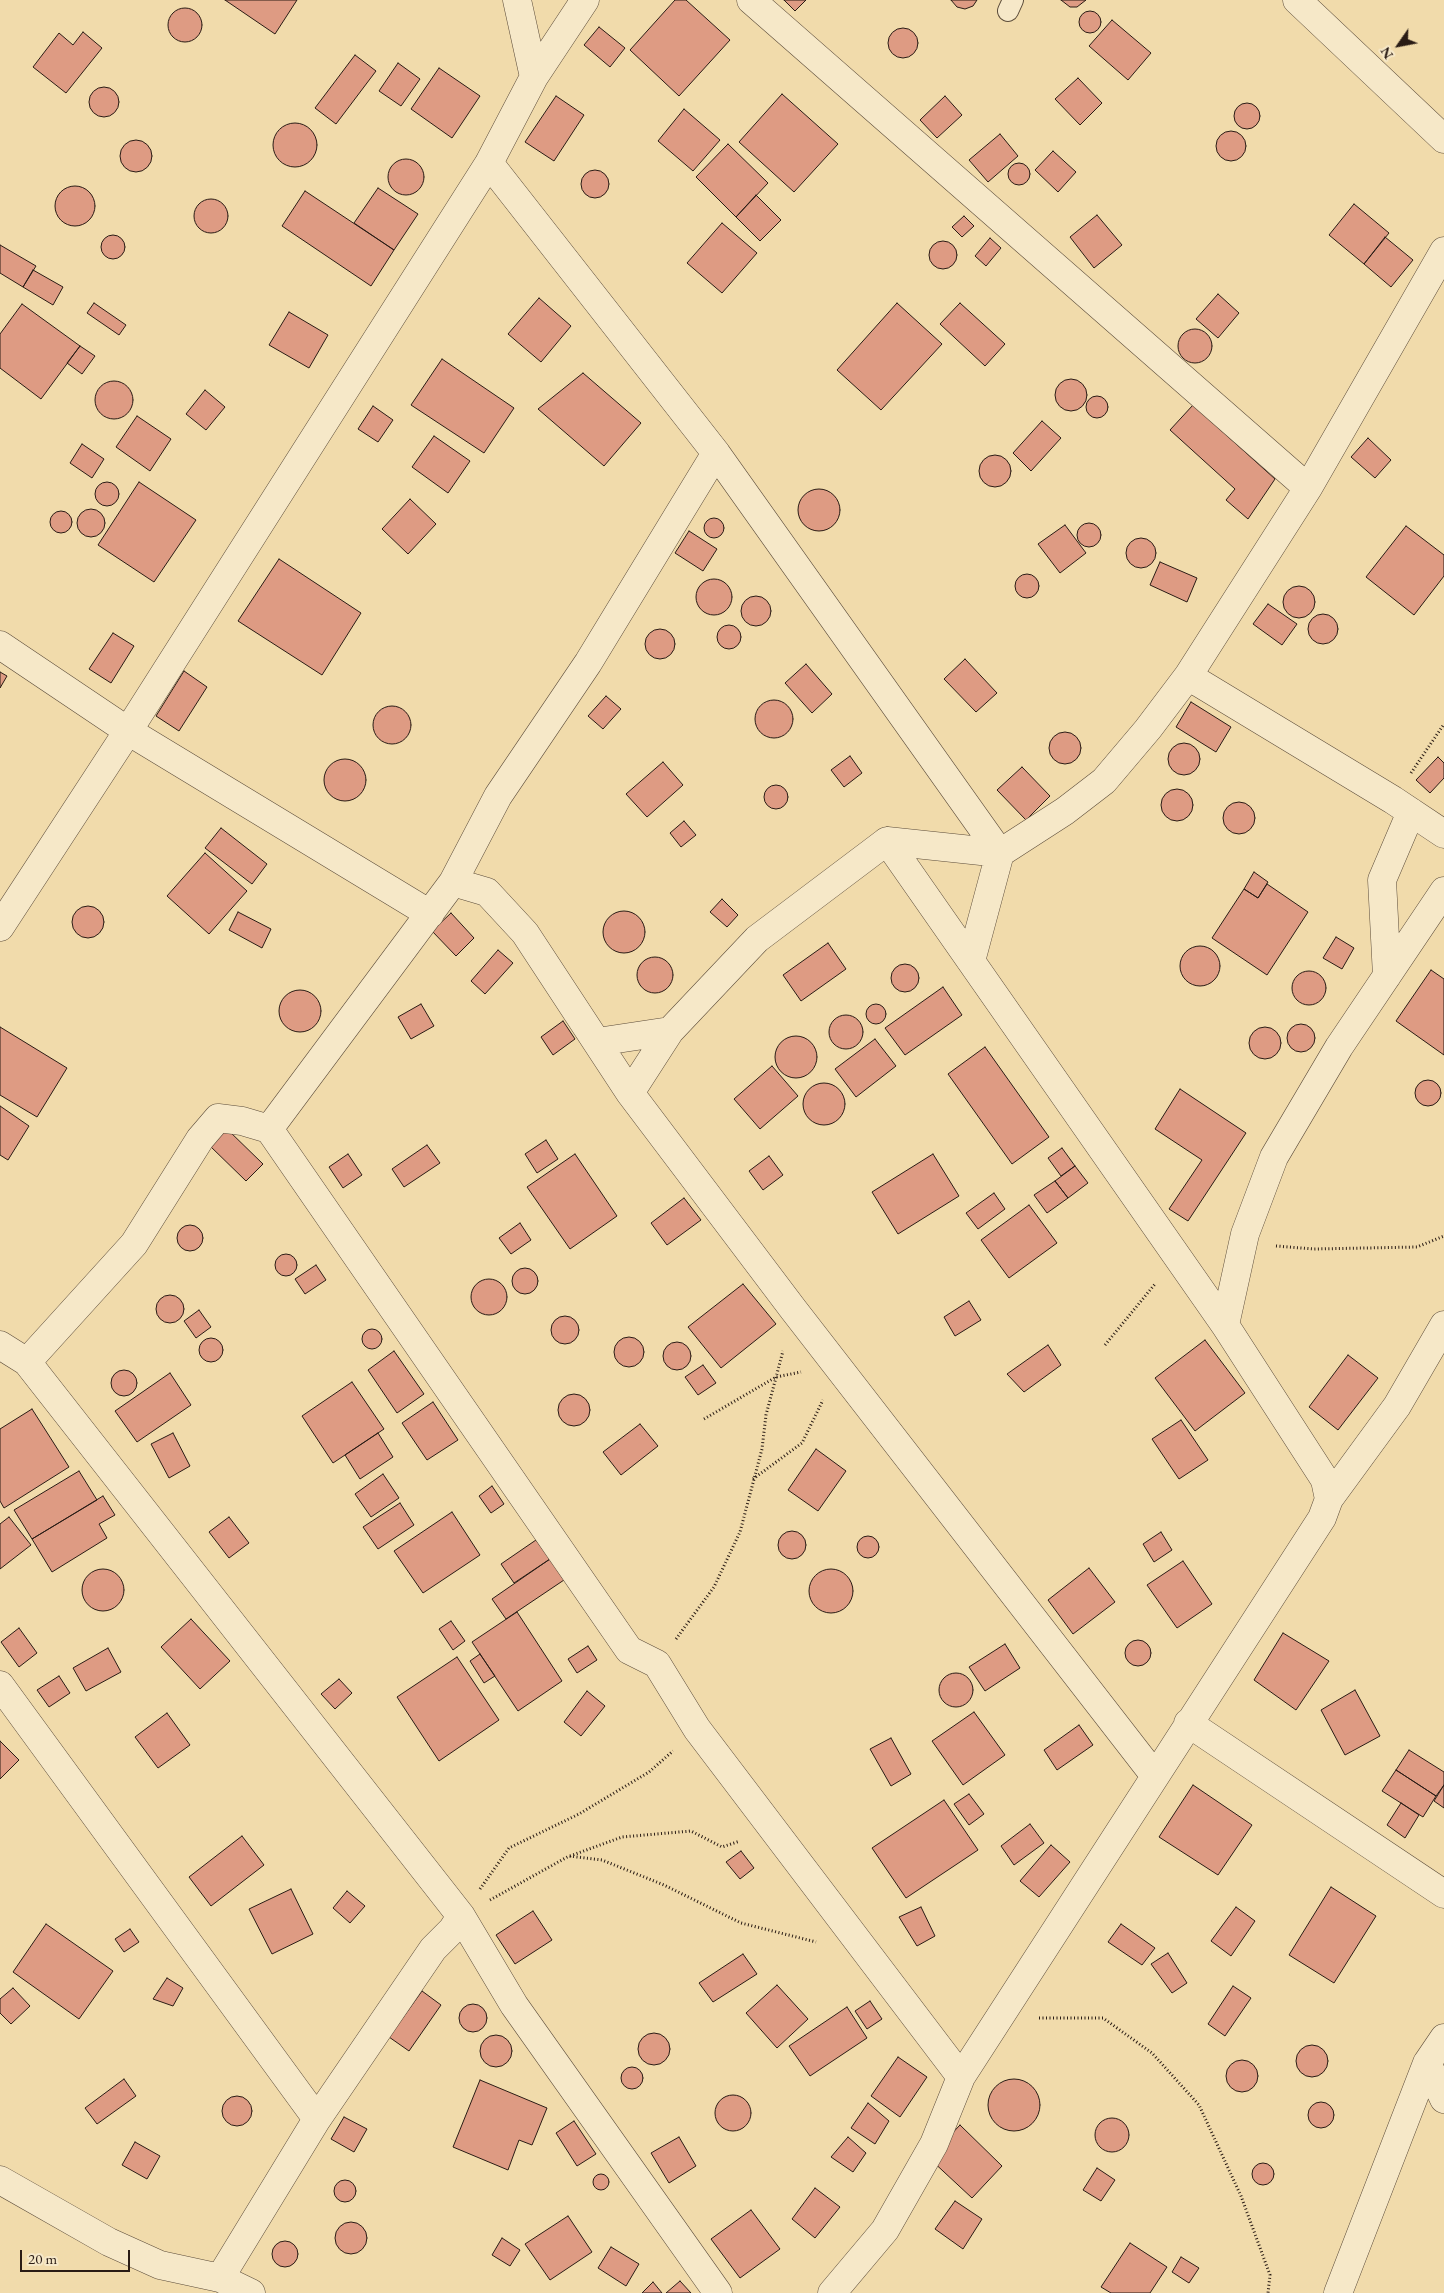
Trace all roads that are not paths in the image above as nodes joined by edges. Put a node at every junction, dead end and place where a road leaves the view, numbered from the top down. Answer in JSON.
{"nodes":[{"id":1,"x":517,"y":0,"type":"edge"},
{"id":2,"x":585,"y":0,"type":"edge"},
{"id":3,"x":751,"y":0,"type":"edge"},
{"id":4,"x":1297,"y":0,"type":"edge"},
{"id":5,"x":534,"y":77,"type":"junction"},
{"id":6,"x":1444,"y":139,"type":"edge"},
{"id":7,"x":489,"y":163,"type":"junction"},
{"id":8,"x":1444,"y":250,"type":"edge"},
{"id":9,"x":716,"y":452,"type":"junction"},
{"id":10,"x":1308,"y":488,"type":"junction"},
{"id":11,"x":0,"y":645,"type":"edge"},
{"id":12,"x":1188,"y":676,"type":"junction"},
{"id":13,"x":128,"y":730,"type":"junction"},
{"id":14,"x":1402,"y":806,"type":"junction"},
{"id":15,"x":1444,"y":834,"type":"edge"},
{"id":16,"x":887,"y":840,"type":"junction"},
{"id":17,"x":1000,"y":853,"type":"junction"},
{"id":18,"x":453,"y":882,"type":"junction"},
{"id":19,"x":1444,"y":891,"type":"edge"},
{"id":20,"x":430,"y":914,"type":"junction"},
{"id":21,"x":0,"y":927,"type":"edge"},
{"id":22,"x":971,"y":960,"type":"junction"},
{"id":23,"x":1387,"y":976,"type":"junction"},
{"id":24,"x":670,"y":1031,"type":"junction"},
{"id":25,"x":597,"y":1042,"type":"junction"},
{"id":26,"x":630,"y":1094,"type":"junction"},
{"id":27,"x":269,"y":1129,"type":"junction"},
{"id":28,"x":1225,"y":1325,"type":"junction"},
{"id":29,"x":1444,"y":1325,"type":"edge"},
{"id":30,"x":0,"y":1345,"type":"edge"},
{"id":31,"x":27,"y":1362,"type":"junction"},
{"id":32,"x":1329,"y":1499,"type":"junction"},
{"id":33,"x":0,"y":1685,"type":"edge"},
{"id":34,"x":1188,"y":1723,"type":"junction"},
{"id":35,"x":1154,"y":1776,"type":"junction"},
{"id":36,"x":1444,"y":1894,"type":"edge"},
{"id":37,"x":461,"y":1916,"type":"junction"},
{"id":38,"x":1444,"y":2038,"type":"edge"},
{"id":39,"x":1427,"y":2063,"type":"junction"},
{"id":40,"x":961,"y":2077,"type":"junction"},
{"id":41,"x":1444,"y":2099,"type":"edge"},
{"id":42,"x":317,"y":2119,"type":"junction"},
{"id":43,"x":0,"y":2180,"type":"edge"},
{"id":44,"x":220,"y":2278,"type":"junction"},
{"id":45,"x":251,"y":2293,"type":"edge"},
{"id":46,"x":718,"y":2293,"type":"edge"},
{"id":47,"x":832,"y":2293,"type":"edge"},
{"id":48,"x":1338,"y":2293,"type":"edge"}],
"edges":[{"from":1,"to":5,"type":"street"},
{"from":2,"to":5,"type":"street"},
{"from":3,"to":10,"type":"street"},
{"from":4,"to":6,"type":"street"},
{"from":5,"to":7,"type":"street"},
{"from":7,"to":9,"type":"street"},
{"from":7,"to":13,"type":"street"},
{"from":8,"to":10,"type":"street"},
{"from":9,"to":17,"type":"street"},
{"from":9,"to":18,"type":"street"},
{"from":10,"to":12,"type":"street"},
{"from":11,"to":13,"type":"street"},
{"from":12,"to":14,"type":"street"},
{"from":12,"to":17,"type":"street"},
{"from":13,"to":20,"type":"street"},
{"from":13,"to":21,"type":"street"},
{"from":14,"to":15,"type":"street"},
{"from":14,"to":23,"type":"street"},
{"from":16,"to":17,"type":"street"},
{"from":16,"to":22,"type":"street"},
{"from":16,"to":24,"type":"street"},
{"from":17,"to":22,"type":"street"},
{"from":18,"to":20,"type":"street"},
{"from":18,"to":25,"type":"street"},
{"from":19,"to":23,"type":"street"},
{"from":20,"to":27,"type":"street"},
{"from":22,"to":28,"type":"street"},
{"from":23,"to":28,"type":"street"},
{"from":24,"to":25,"type":"street"},
{"from":24,"to":26,"type":"street"},
{"from":25,"to":26,"type":"street"},
{"from":26,"to":35,"type":"street"},
{"from":27,"to":31,"type":"street"},
{"from":27,"to":40,"type":"street"},
{"from":28,"to":32,"type":"street"},
{"from":29,"to":32,"type":"street"},
{"from":30,"to":31,"type":"street"},
{"from":31,"to":37,"type":"street"},
{"from":32,"to":34,"type":"street"},
{"from":33,"to":42,"type":"street"},
{"from":34,"to":35,"type":"street"},
{"from":34,"to":36,"type":"street"},
{"from":35,"to":40,"type":"street"},
{"from":37,"to":42,"type":"street"},
{"from":37,"to":46,"type":"street"},
{"from":38,"to":39,"type":"street"},
{"from":39,"to":41,"type":"street"},
{"from":39,"to":48,"type":"street"},
{"from":40,"to":47,"type":"street"},
{"from":42,"to":44,"type":"street"},
{"from":43,"to":44,"type":"street"},
{"from":44,"to":45,"type":"street"}]}
